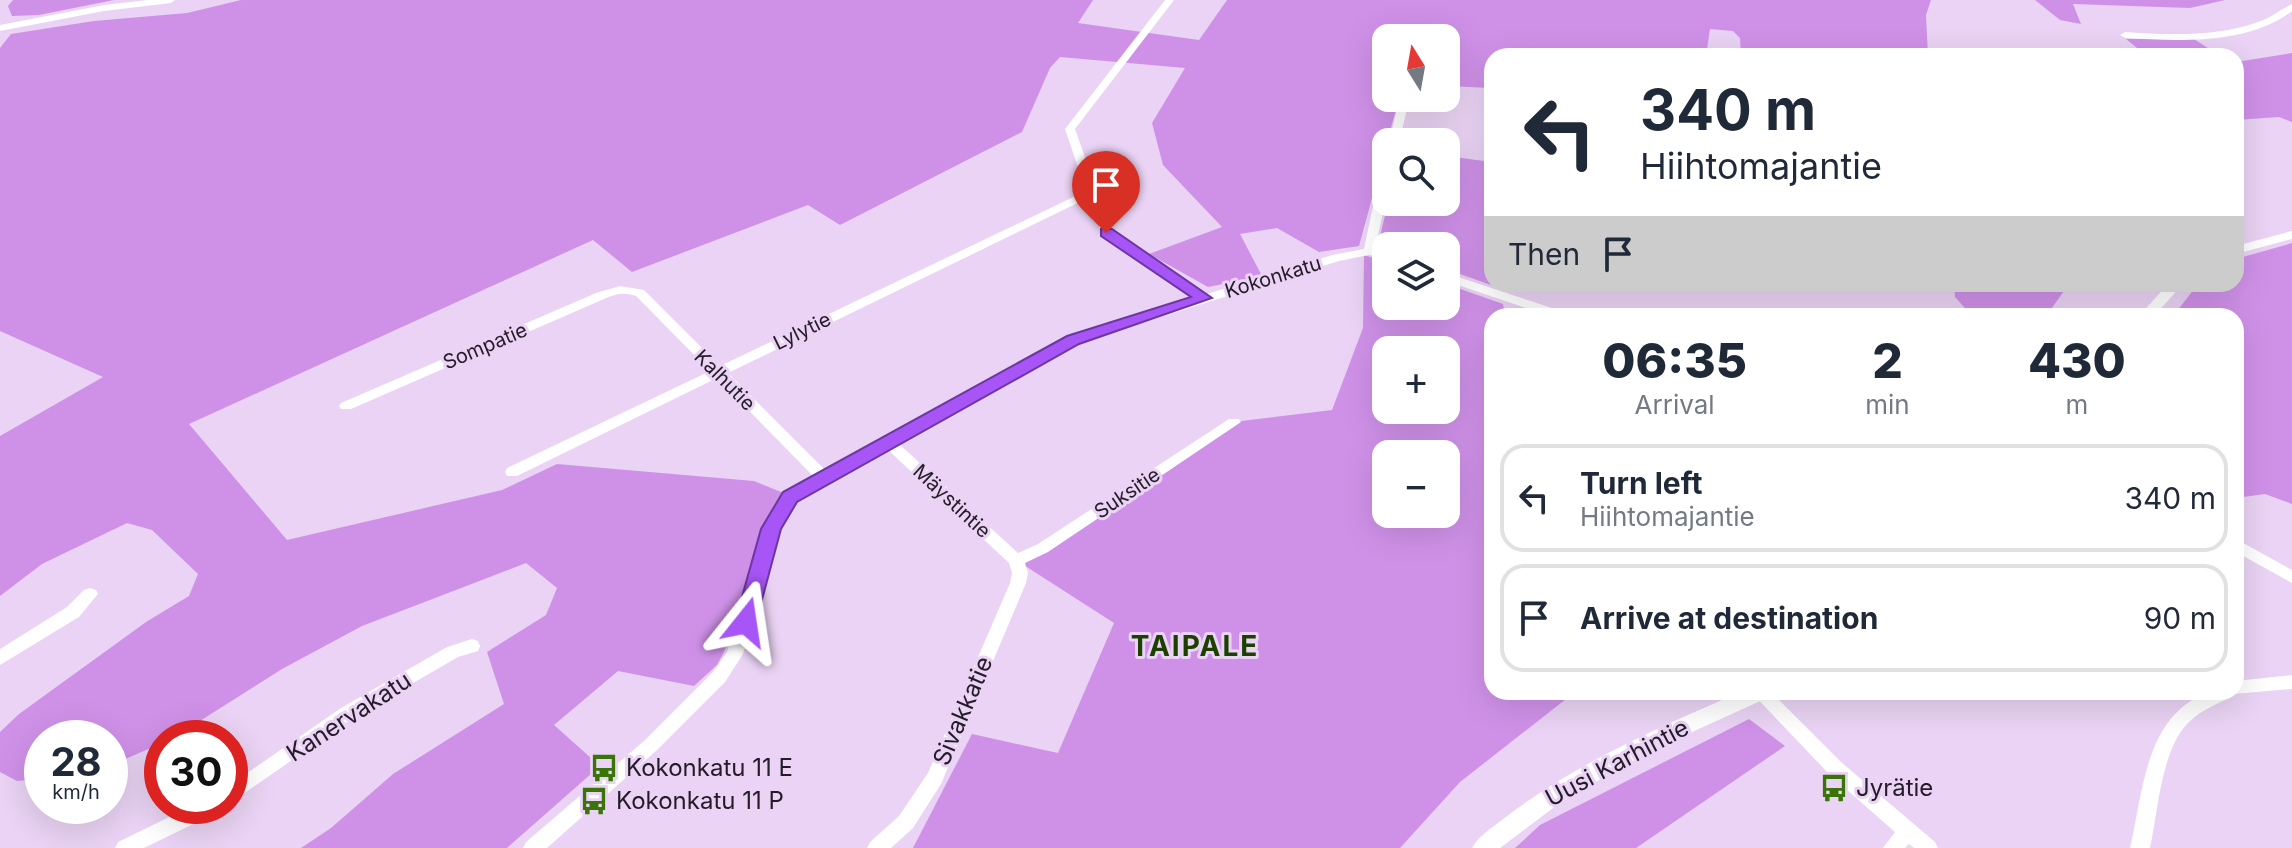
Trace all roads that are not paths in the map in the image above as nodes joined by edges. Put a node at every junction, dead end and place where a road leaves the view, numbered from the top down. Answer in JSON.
{"nodes":[{"id":1,"x":171,"y":0,"type":"edge"},
{"id":2,"x":1170,"y":0,"type":"edge"},
{"id":3,"x":2292,"y":7,"type":"edge"},
{"id":4,"x":0,"y":28,"type":"edge"},
{"id":5,"x":2125,"y":35,"type":"dead end"},
{"id":6,"x":1092,"y":192,"type":"junction"},
{"id":7,"x":1377,"y":216,"type":"edge"},
{"id":8,"x":2292,"y":235,"type":"edge"},
{"id":9,"x":2244,"y":248,"type":"edge"},
{"id":10,"x":1369,"y":251,"type":"junction"},
{"id":11,"x":1372,"y":252,"type":"edge"},
{"id":12,"x":1460,"y":282,"type":"edge"},
{"id":13,"x":625,"y":289,"type":"joint"},
{"id":14,"x":1484,"y":290,"type":"edge"},
{"id":15,"x":1491,"y":292,"type":"edge"},
{"id":16,"x":2168,"y":292,"type":"edge"},
{"id":17,"x":1204,"y":298,"type":"junction"},
{"id":18,"x":1539,"y":308,"type":"edge"},
{"id":19,"x":2154,"y":308,"type":"edge"},
{"id":20,"x":716,"y":373,"type":"junction"},
{"id":21,"x":346,"y":406,"type":"dead end"},
{"id":22,"x":1234,"y":422,"type":"dead end"},
{"id":23,"x":888,"y":442,"type":"junction"},
{"id":24,"x":512,"y":472,"type":"dead end"},
{"id":25,"x":823,"y":477,"type":"junction"},
{"id":26,"x":2244,"y":550,"type":"edge"},
{"id":27,"x":1016,"y":560,"type":"junction"},
{"id":28,"x":2292,"y":577,"type":"edge"},
{"id":29,"x":90,"y":594,"type":"dead end"},
{"id":30,"x":472,"y":646,"type":"dead end"},
{"id":31,"x":0,"y":658,"type":"edge"},
{"id":32,"x":2292,"y":682,"type":"edge"},
{"id":33,"x":2244,"y":687,"type":"edge"},
{"id":34,"x":1742,"y":700,"type":"edge"},
{"id":35,"x":1768,"y":700,"type":"edge"},
{"id":36,"x":2209,"y":700,"type":"edge"},
{"id":37,"x":248,"y":782,"type":"edge"},
{"id":38,"x":174,"y":824,"type":"edge"},
{"id":39,"x":1907,"y":832,"type":"junction"},
{"id":40,"x":125,"y":848,"type":"edge"},
{"id":41,"x":533,"y":848,"type":"edge"},
{"id":42,"x":877,"y":848,"type":"edge"},
{"id":43,"x":1483,"y":848,"type":"edge"},
{"id":44,"x":1893,"y":848,"type":"edge"},
{"id":45,"x":1928,"y":848,"type":"edge"},
{"id":46,"x":2140,"y":848,"type":"edge"}],
"edges":[{"from":1,"to":4,"type":"street"},
{"from":2,"to":6,"type":"street"},
{"from":3,"to":5,"type":"street"},
{"from":6,"to":17,"type":"street"},
{"from":6,"to":20,"type":"street","name":"Lylytie"},
{"from":7,"to":10,"type":"street"},
{"from":8,"to":9,"type":"street"},
{"from":10,"to":11,"type":"street","name":"Kokonkatu"},
{"from":10,"to":17,"type":"street","name":"Kokonkatu"},
{"from":12,"to":14,"type":"street"},
{"from":13,"to":20,"type":"street","name":"Kalhutie"},
{"from":13,"to":21,"type":"street","name":"Sompatie"},
{"from":15,"to":18,"type":"street"},
{"from":16,"to":19,"type":"street"},
{"from":17,"to":23,"type":"street","name":"Kokonkatu"},
{"from":20,"to":24,"type":"street","name":"Lylytie"},
{"from":20,"to":25,"type":"street","name":"Kalhutie"},
{"from":22,"to":27,"type":"street","name":"Suksitie"},
{"from":23,"to":25,"type":"street","name":"Kokonkatu"},
{"from":23,"to":27,"type":"street","name":"Mäystintie"},
{"from":25,"to":41,"type":"street","name":"Kokonkatu"},
{"from":26,"to":28,"type":"street"},
{"from":27,"to":42,"type":"street","name":"Sivakkatie"},
{"from":29,"to":31,"type":"street"},
{"from":30,"to":37,"type":"street","name":"Kanervakatu"},
{"from":32,"to":33,"type":"street"},
{"from":34,"to":43,"type":"street","name":"Uusi Karhintie"},
{"from":35,"to":39,"type":"street"},
{"from":36,"to":46,"type":"street"},
{"from":38,"to":40,"type":"street"},
{"from":39,"to":44,"type":"street"},
{"from":39,"to":45,"type":"street"}]}
